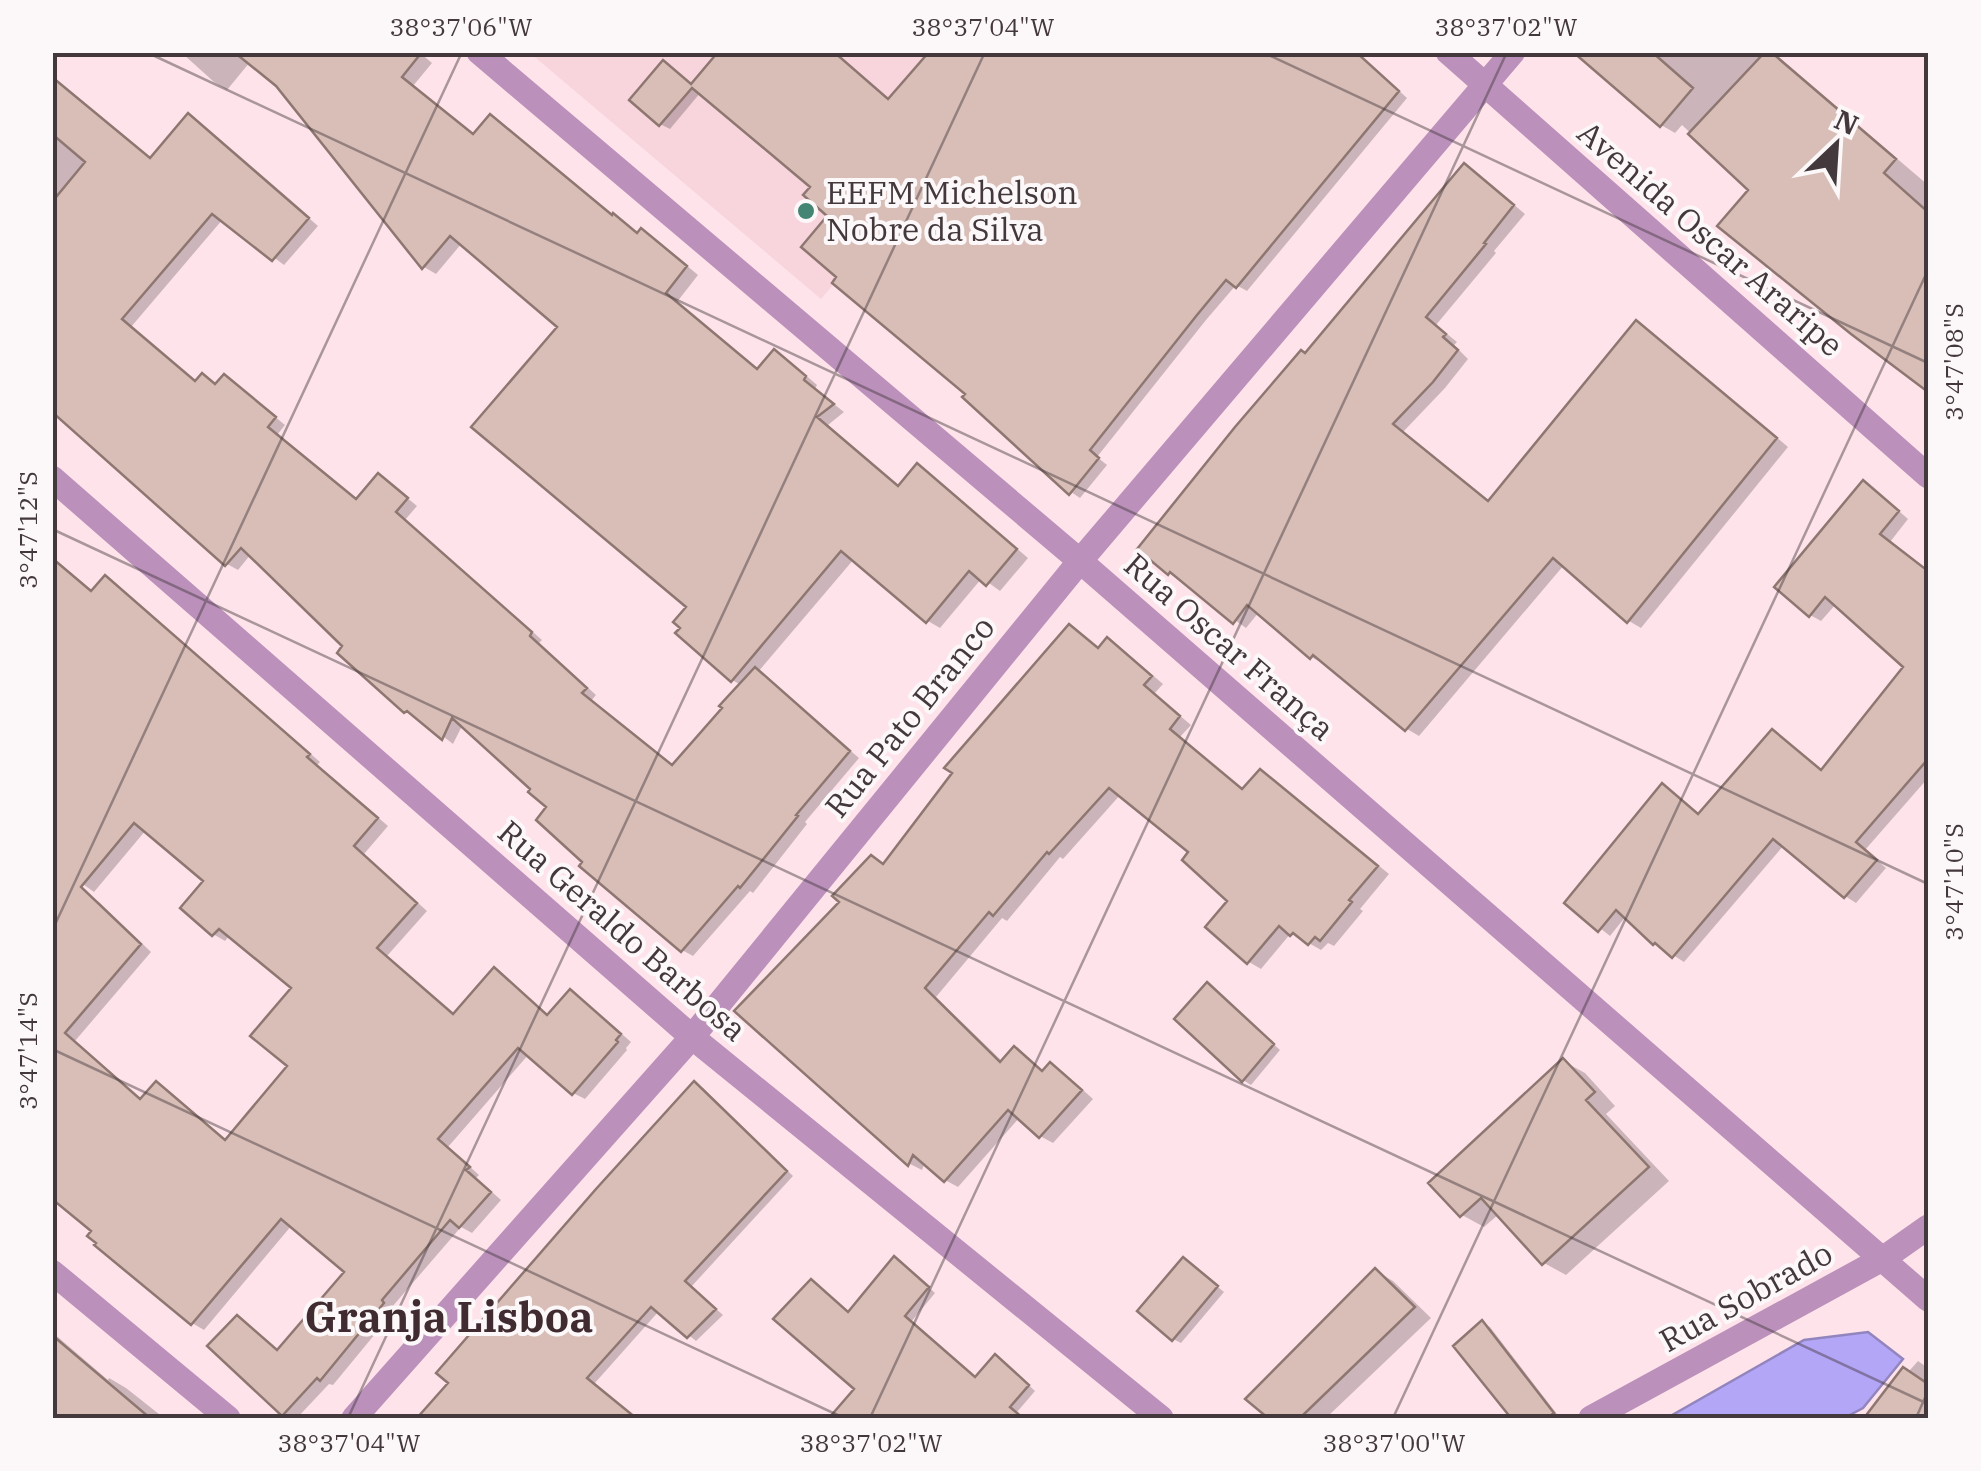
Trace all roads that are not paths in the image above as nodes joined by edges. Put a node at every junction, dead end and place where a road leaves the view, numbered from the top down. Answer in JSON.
{"nodes":[{"id":1,"x":479,"y":52,"type":"edge"},
{"id":2,"x":1448,"y":52,"type":"edge"},
{"id":3,"x":1513,"y":52,"type":"edge"},
{"id":4,"x":1485,"y":84,"type":"junction"},
{"id":5,"x":1928,"y":476,"type":"edge"},
{"id":6,"x":52,"y":478,"type":"edge"},
{"id":7,"x":1080,"y":561,"type":"junction"},
{"id":8,"x":692,"y":1036,"type":"junction"},
{"id":9,"x":1928,"y":1227,"type":"edge"},
{"id":10,"x":1884,"y":1258,"type":"junction"},
{"id":11,"x":52,"y":1272,"type":"edge"},
{"id":12,"x":1928,"y":1299,"type":"edge"},
{"id":13,"x":228,"y":1418,"type":"edge"},
{"id":14,"x":354,"y":1418,"type":"edge"},
{"id":15,"x":1160,"y":1418,"type":"edge"},
{"id":16,"x":1591,"y":1418,"type":"edge"}],
"edges":[{"from":1,"to":7,"type":"street","name":"Rua Oscar França"},
{"from":2,"to":4,"type":"street","name":"Avenida Oscar Araripe"},
{"from":3,"to":4,"type":"street","name":"Rua Pato Branco"},
{"from":4,"to":5,"type":"street","name":"Avenida Oscar Araripe"},
{"from":4,"to":7,"type":"street","name":"Rua Pato Branco"},
{"from":6,"to":8,"type":"street","name":"Rua Geraldo Barbosa"},
{"from":7,"to":8,"type":"street","name":"Rua Pato Branco"},
{"from":7,"to":10,"type":"street","name":"Rua Oscar França"},
{"from":8,"to":14,"type":"street","name":"Rua Pato Branco"},
{"from":8,"to":15,"type":"street","name":"Rua Geraldo Barbosa"},
{"from":9,"to":10,"type":"street","name":"Rua Sobrado"},
{"from":10,"to":12,"type":"street","name":"Rua Oscar França"},
{"from":10,"to":16,"type":"street","name":"Rua Sobrado"},
{"from":11,"to":13,"type":"street"}]}
